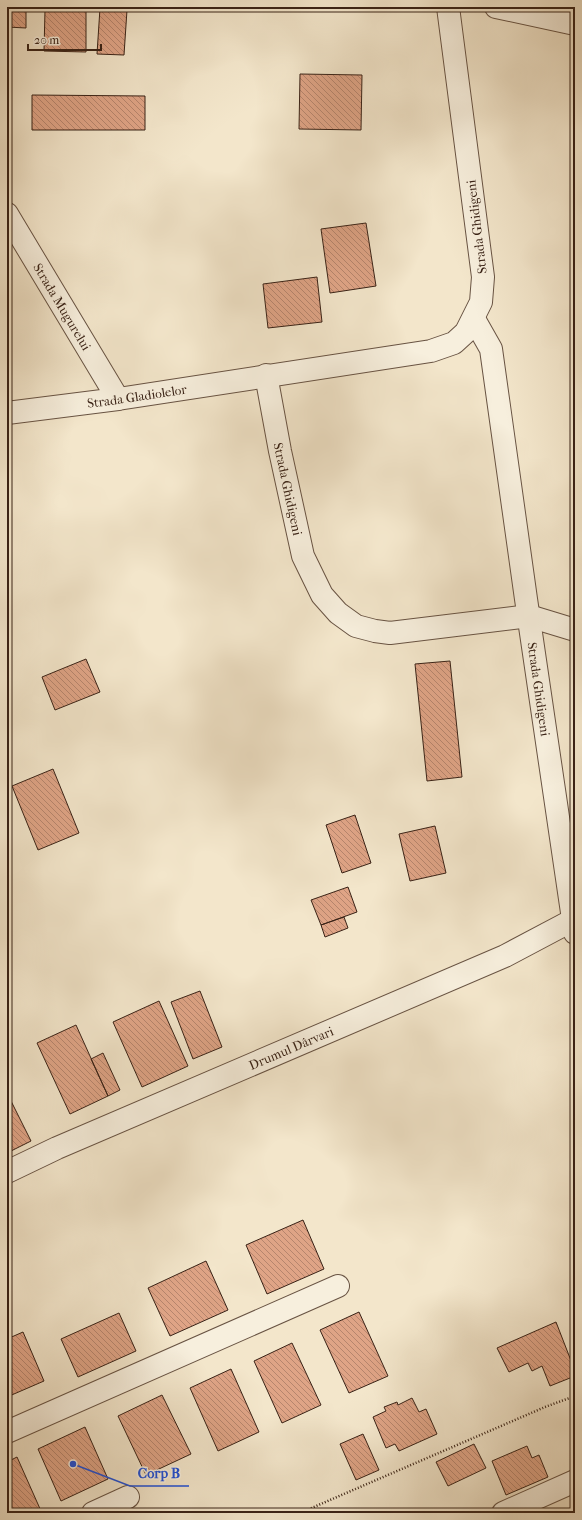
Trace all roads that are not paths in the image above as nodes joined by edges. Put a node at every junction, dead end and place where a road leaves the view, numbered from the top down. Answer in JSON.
{"nodes":[{"id":1,"x":448,"y":7,"type":"edge"},
{"id":2,"x":496,"y":7,"type":"edge"},
{"id":3,"x":575,"y":24,"type":"edge"},
{"id":4,"x":7,"y":214,"type":"edge"},
{"id":5,"x":474,"y":319,"type":"junction"},
{"id":6,"x":266,"y":375,"type":"junction"},
{"id":7,"x":118,"y":399,"type":"junction"},
{"id":8,"x":7,"y":413,"type":"edge"},
{"id":9,"x":529,"y":616,"type":"junction"},
{"id":10,"x":575,"y":630,"type":"edge"},
{"id":11,"x":566,"y":813,"type":"edge"},
{"id":12,"x":574,"y":927,"type":"edge"},
{"id":13,"x":7,"y":1172,"type":"edge"},
{"id":14,"x":338,"y":1286,"type":"dead end"},
{"id":15,"x":7,"y":1432,"type":"edge"},
{"id":16,"x":575,"y":1481,"type":"edge"},
{"id":17,"x":128,"y":1498,"type":"dead end"},
{"id":18,"x":93,"y":1513,"type":"edge"},
{"id":19,"x":503,"y":1513,"type":"edge"}],
"edges":[{"from":1,"to":5,"type":"street","name":"Strada Ghidigeni"},
{"from":2,"to":3,"type":"street"},
{"from":4,"to":7,"type":"street","name":"Strada Mugurelui"},
{"from":5,"to":6,"type":"street","name":"Strada Ghidigeni"},
{"from":5,"to":9,"type":"street"},
{"from":6,"to":7,"type":"street","name":"Strada Gladiolelor"},
{"from":6,"to":9,"type":"street","name":"Strada Ghidigeni"},
{"from":7,"to":8,"type":"street","name":"Strada Gladiolelor"},
{"from":9,"to":10,"type":"street"},
{"from":9,"to":11,"type":"street","name":"Strada Ghidigeni"},
{"from":11,"to":12,"type":"street","name":"Strada Ghidigeni"},
{"from":12,"to":13,"type":"street","name":"Drumul Dârvari"},
{"from":14,"to":15,"type":"street"},
{"from":16,"to":19,"type":"street"},
{"from":17,"to":18,"type":"street"}]}
